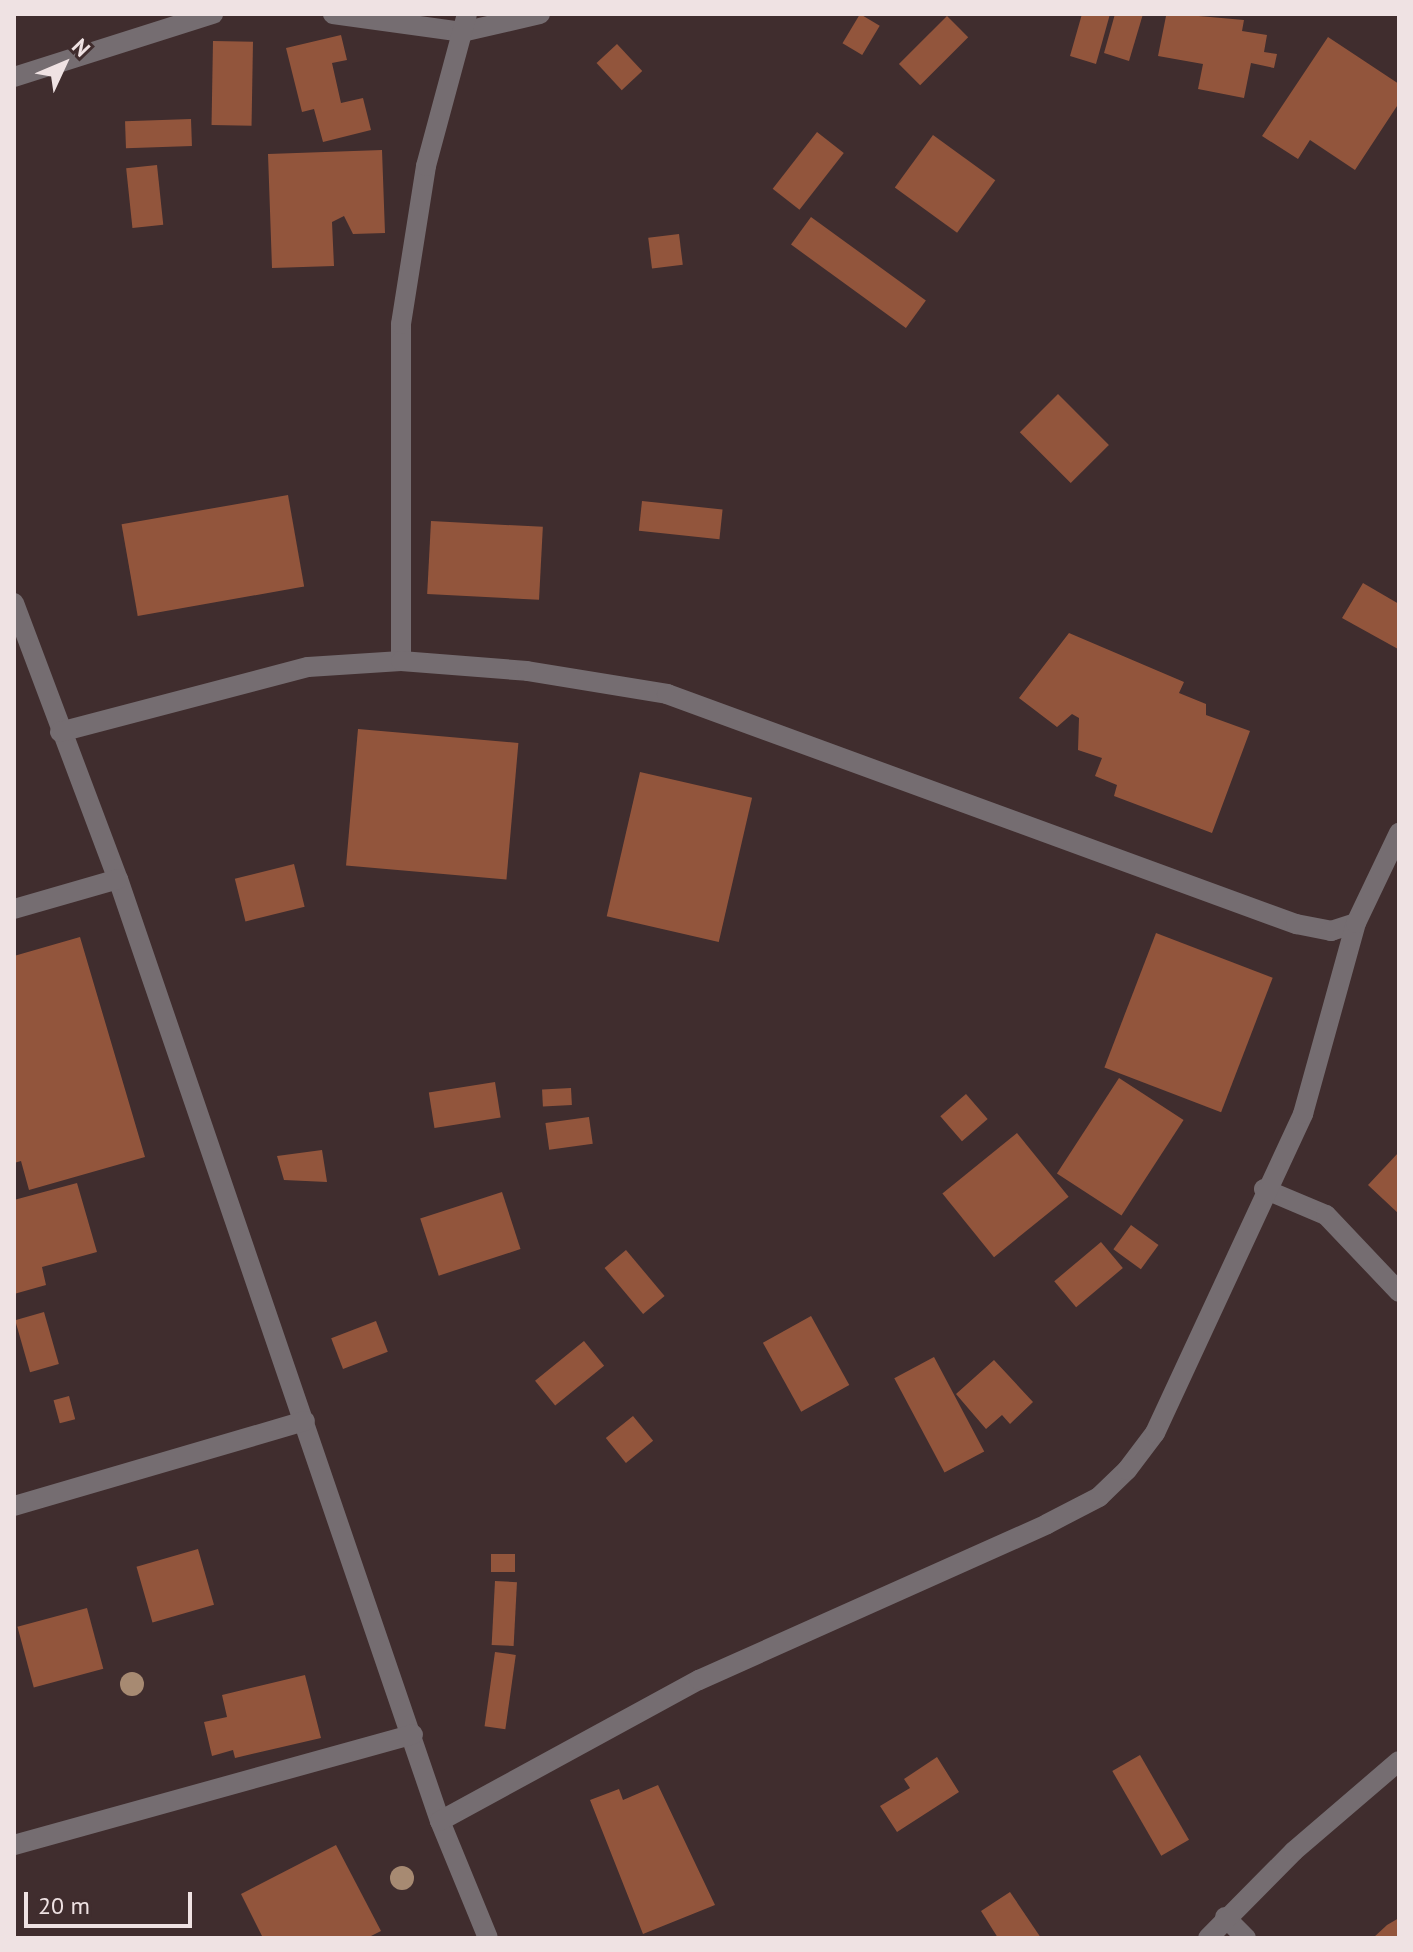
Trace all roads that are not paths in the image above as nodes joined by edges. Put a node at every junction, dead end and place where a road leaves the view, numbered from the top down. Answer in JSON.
{"nodes":[{"id":1,"x":213,"y":14,"type":"edge"},
{"id":2,"x":333,"y":14,"type":"edge"},
{"id":3,"x":540,"y":14,"type":"edge"},
{"id":4,"x":465,"y":23,"type":"edge"},
{"id":5,"x":14,"y":77,"type":"edge"},
{"id":6,"x":14,"y":603,"type":"edge"},
{"id":7,"x":401,"y":661,"type":"junction"},
{"id":8,"x":60,"y":732,"type":"junction"},
{"id":9,"x":1399,"y":833,"type":"edge"},
{"id":10,"x":118,"y":879,"type":"junction"},
{"id":11,"x":14,"y":909,"type":"edge"},
{"id":12,"x":1356,"y":923,"type":"junction"},
{"id":13,"x":1264,"y":1189,"type":"junction"},
{"id":14,"x":1399,"y":1292,"type":"edge"},
{"id":15,"x":305,"y":1421,"type":"junction"},
{"id":16,"x":14,"y":1506,"type":"edge"},
{"id":17,"x":413,"y":1734,"type":"junction"},
{"id":18,"x":1399,"y":1761,"type":"edge"},
{"id":19,"x":440,"y":1821,"type":"junction"},
{"id":20,"x":14,"y":1845,"type":"edge"},
{"id":21,"x":1225,"y":1917,"type":"junction"},
{"id":22,"x":488,"y":1938,"type":"edge"},
{"id":23,"x":1208,"y":1938,"type":"edge"},
{"id":24,"x":1246,"y":1938,"type":"edge"}],
"edges":[{"from":1,"to":5,"type":"street"},
{"from":2,"to":4,"type":"street"},
{"from":3,"to":4,"type":"street"},
{"from":4,"to":7,"type":"street"},
{"from":6,"to":8,"type":"street"},
{"from":7,"to":8,"type":"street"},
{"from":7,"to":12,"type":"street"},
{"from":8,"to":10,"type":"street"},
{"from":9,"to":12,"type":"street"},
{"from":10,"to":11,"type":"street"},
{"from":10,"to":15,"type":"street"},
{"from":12,"to":13,"type":"street"},
{"from":13,"to":14,"type":"street"},
{"from":13,"to":19,"type":"street"},
{"from":15,"to":16,"type":"street"},
{"from":15,"to":17,"type":"street"},
{"from":17,"to":19,"type":"street"},
{"from":17,"to":20,"type":"street"},
{"from":18,"to":21,"type":"street"},
{"from":19,"to":22,"type":"street"},
{"from":21,"to":23,"type":"street"},
{"from":21,"to":24,"type":"street"}]}
